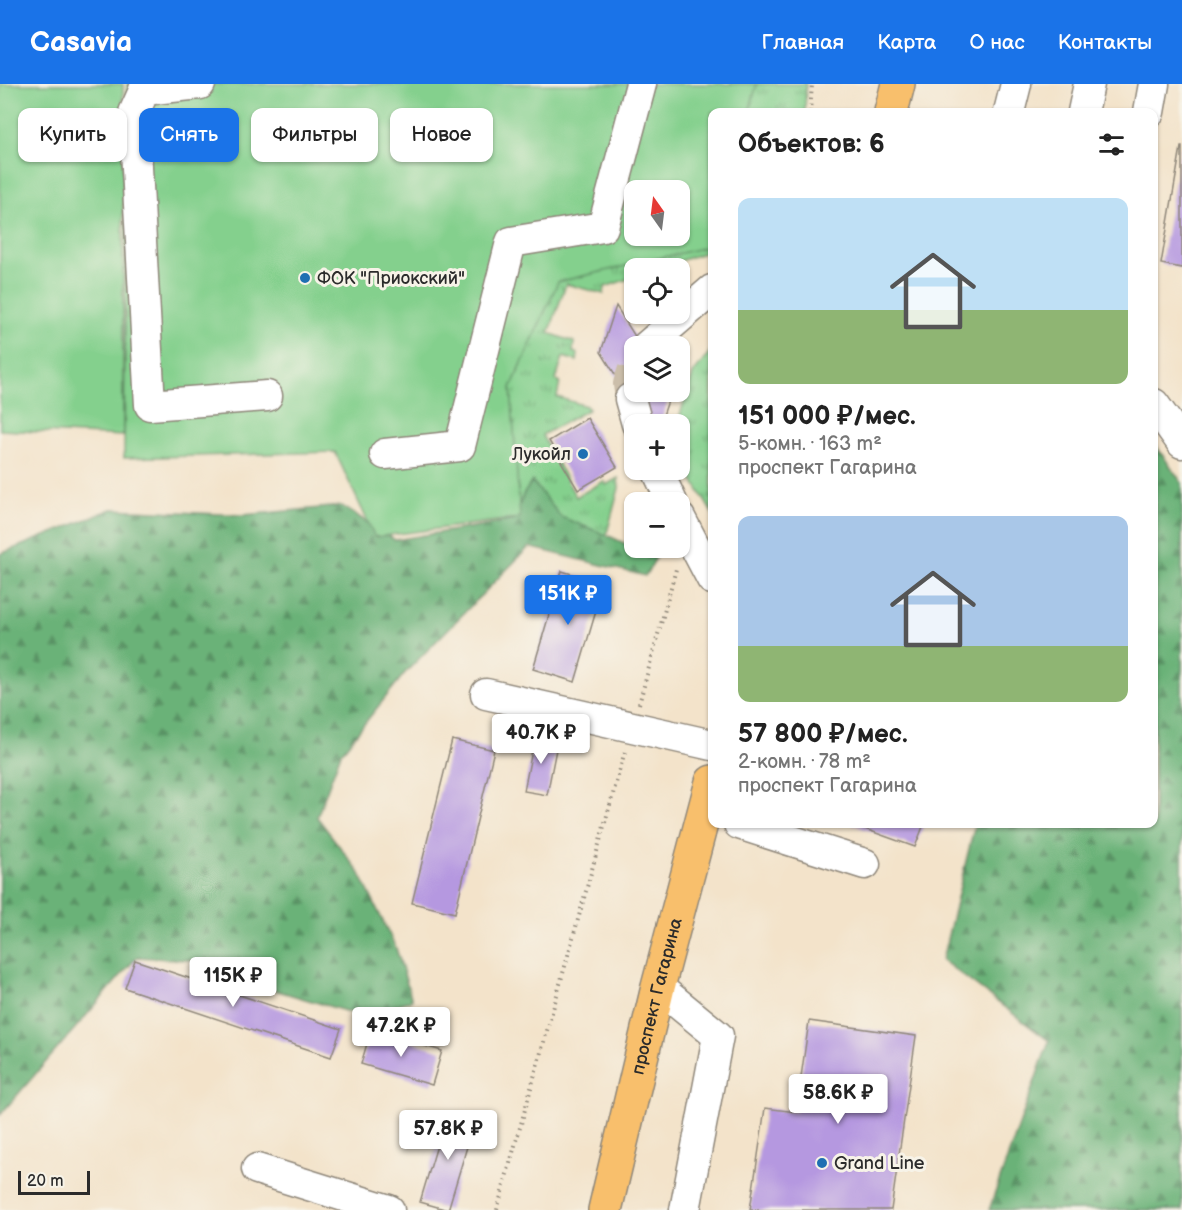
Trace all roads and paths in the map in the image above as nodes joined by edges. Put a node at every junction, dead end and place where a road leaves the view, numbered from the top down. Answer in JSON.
{"nodes":[{"id":1,"x":200,"y":84,"type":"edge"},
{"id":2,"x":641,"y":84,"type":"edge"},
{"id":3,"x":812,"y":84,"type":"edge"},
{"id":4,"x":898,"y":84,"type":"edge"},
{"id":5,"x":1016,"y":84,"type":"edge"},
{"id":6,"x":1089,"y":84,"type":"edge"},
{"id":7,"x":1154,"y":84,"type":"edge"},
{"id":8,"x":146,"y":87,"type":"edge"},
{"id":9,"x":810,"y":108,"type":"edge"},
{"id":10,"x":892,"y":108,"type":"edge"},
{"id":11,"x":1010,"y":108,"type":"edge"},
{"id":12,"x":1084,"y":108,"type":"edge"},
{"id":13,"x":1150,"y":108,"type":"edge"},
{"id":14,"x":708,"y":293,"type":"edge"},
{"id":15,"x":659,"y":336,"type":"edge"},
{"id":16,"x":267,"y":396,"type":"dead end"},
{"id":17,"x":1158,"y":410,"type":"edge"},
{"id":18,"x":1182,"y":443,"type":"edge"},
{"id":19,"x":385,"y":454,"type":"dead end"},
{"id":20,"x":690,"y":539,"type":"edge"},
{"id":21,"x":675,"y":558,"type":"edge"},
{"id":22,"x":708,"y":572,"type":"edge"},
{"id":23,"x":486,"y":694,"type":"dead end"},
{"id":24,"x":632,"y":727,"type":"junction"},
{"id":25,"x":708,"y":744,"type":"edge"},
{"id":26,"x":708,"y":810,"type":"edge"},
{"id":27,"x":752,"y":828,"type":"edge"},
{"id":28,"x":865,"y":864,"type":"dead end"},
{"id":29,"x":658,"y":987,"type":"junction"},
{"id":30,"x":257,"y":1169,"type":"dead end"},
{"id":31,"x":389,"y":1210,"type":"edge"},
{"id":32,"x":497,"y":1210,"type":"edge"},
{"id":33,"x":605,"y":1210,"type":"edge"},
{"id":34,"x":685,"y":1210,"type":"edge"}],
"edges":[{"from":1,"to":8,"type":"lane"},
{"from":2,"to":19,"type":"lane"},
{"from":3,"to":9,"type":"path"},
{"from":4,"to":10,"type":"main road"},
{"from":5,"to":11,"type":"lane"},
{"from":6,"to":12,"type":"lane"},
{"from":7,"to":13,"type":"lane"},
{"from":8,"to":16,"type":"lane"},
{"from":14,"to":15,"type":"lane"},
{"from":17,"to":18,"type":"lane"},
{"from":20,"to":22,"type":"lane"},
{"from":21,"to":24,"type":"path"},
{"from":23,"to":24,"type":"lane"},
{"from":24,"to":25,"type":"lane"},
{"from":24,"to":32,"type":"path"},
{"from":26,"to":29,"type":"main road","name":"проспект Гагарина"},
{"from":27,"to":28,"type":"lane"},
{"from":29,"to":33,"type":"main road","name":"проспект Гагарина"},
{"from":29,"to":34,"type":"lane"},
{"from":30,"to":31,"type":"lane"}]}
